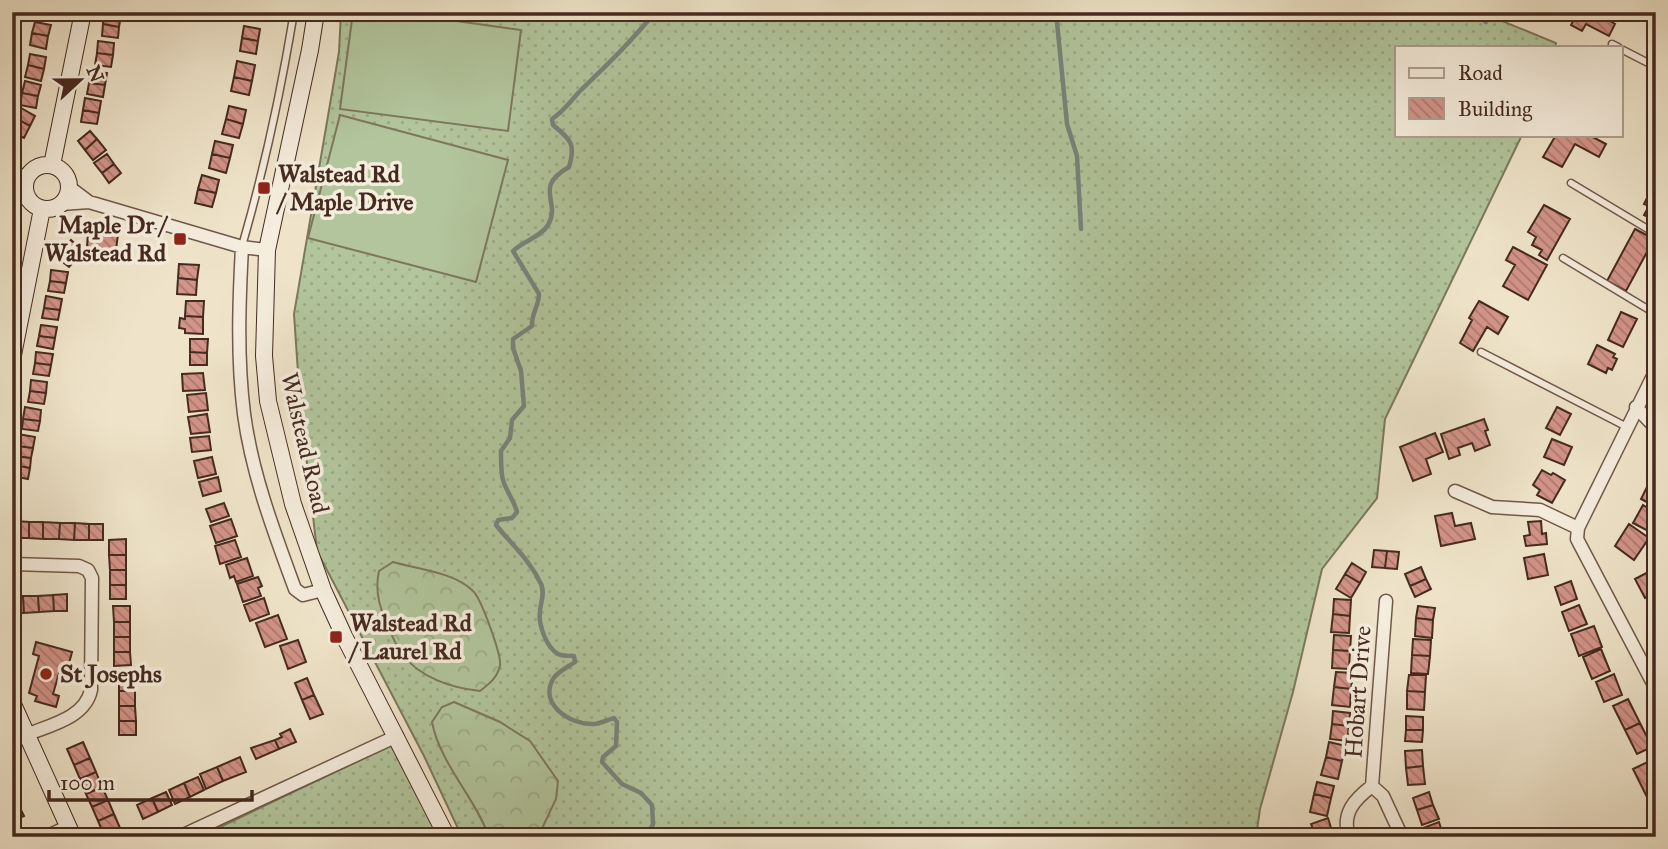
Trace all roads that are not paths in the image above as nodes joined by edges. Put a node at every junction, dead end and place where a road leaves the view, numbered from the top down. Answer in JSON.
{"nodes":[{"id":1,"x":83,"y":12,"type":"edge"},
{"id":2,"x":294,"y":12,"type":"edge"},
{"id":3,"x":316,"y":12,"type":"edge"},
{"id":4,"x":1622,"y":49,"type":"edge"},
{"id":5,"x":1656,"y":67,"type":"edge"},
{"id":6,"x":52,"y":165,"type":"junction"},
{"id":7,"x":18,"y":183,"type":"edge"},
{"id":8,"x":1571,"y":183,"type":"dead end"},
{"id":9,"x":69,"y":187,"type":"junction"},
{"id":10,"x":89,"y":202,"type":"junction"},
{"id":11,"x":61,"y":204,"type":"junction"},
{"id":12,"x":41,"y":209,"type":"junction"},
{"id":13,"x":1656,"y":234,"type":"edge"},
{"id":14,"x":242,"y":247,"type":"junction"},
{"id":15,"x":268,"y":250,"type":"junction"},
{"id":16,"x":1563,"y":257,"type":"dead end"},
{"id":17,"x":1656,"y":314,"type":"edge"},
{"id":18,"x":1481,"y":352,"type":"dead end"},
{"id":19,"x":12,"y":360,"type":"edge"},
{"id":20,"x":1656,"y":370,"type":"edge"},
{"id":21,"x":1636,"y":407,"type":"junction"},
{"id":22,"x":1629,"y":428,"type":"junction"},
{"id":23,"x":1656,"y":428,"type":"edge"},
{"id":24,"x":1455,"y":491,"type":"dead end"},
{"id":25,"x":1578,"y":527,"type":"junction"},
{"id":26,"x":12,"y":564,"type":"edge"},
{"id":27,"x":323,"y":590,"type":"junction"},
{"id":28,"x":1386,"y":601,"type":"dead end"},
{"id":29,"x":1656,"y":690,"type":"edge"},
{"id":30,"x":12,"y":702,"type":"edge"},
{"id":31,"x":26,"y":735,"type":"junction"},
{"id":32,"x":397,"y":736,"type":"junction"},
{"id":33,"x":1373,"y":786,"type":"junction"},
{"id":34,"x":71,"y":832,"type":"edge"},
{"id":35,"x":46,"y":837,"type":"edge"},
{"id":36,"x":179,"y":837,"type":"edge"},
{"id":37,"x":447,"y":837,"type":"edge"},
{"id":38,"x":1349,"y":837,"type":"edge"},
{"id":39,"x":1402,"y":837,"type":"edge"}],
"edges":[{"from":1,"to":6,"type":"street"},
{"from":2,"to":14,"type":"lane"},
{"from":3,"to":15,"type":"street","name":"Walstead Road"},
{"from":4,"to":5,"type":"lane"},
{"from":6,"to":7,"type":"street"},
{"from":6,"to":9,"type":"street"},
{"from":7,"to":12,"type":"street"},
{"from":8,"to":13,"type":"lane"},
{"from":9,"to":10,"type":"street"},
{"from":9,"to":11,"type":"street"},
{"from":10,"to":11,"type":"street"},
{"from":10,"to":14,"type":"street"},
{"from":11,"to":12,"type":"street"},
{"from":12,"to":19,"type":"street"},
{"from":14,"to":15,"type":"street"},
{"from":14,"to":27,"type":"street","name":"Walstead Road"},
{"from":15,"to":27,"type":"street","name":"Walstead Road"},
{"from":16,"to":17,"type":"lane"},
{"from":18,"to":22,"type":"lane"},
{"from":20,"to":21,"type":"street"},
{"from":21,"to":22,"type":"street"},
{"from":21,"to":23,"type":"street"},
{"from":22,"to":25,"type":"street"},
{"from":24,"to":25,"type":"street"},
{"from":25,"to":29,"type":"street"},
{"from":26,"to":31,"type":"street"},
{"from":27,"to":32,"type":"street","name":"Walstead Road"},
{"from":28,"to":33,"type":"street","name":"Hobart Drive"},
{"from":30,"to":31,"type":"street"},
{"from":31,"to":34,"type":"street"},
{"from":32,"to":36,"type":"street"},
{"from":32,"to":37,"type":"street","name":"Walstead Road"},
{"from":33,"to":38,"type":"street","name":"Hobart Drive"},
{"from":33,"to":39,"type":"street","name":"Hobart Drive"},
{"from":34,"to":35,"type":"street"}]}
